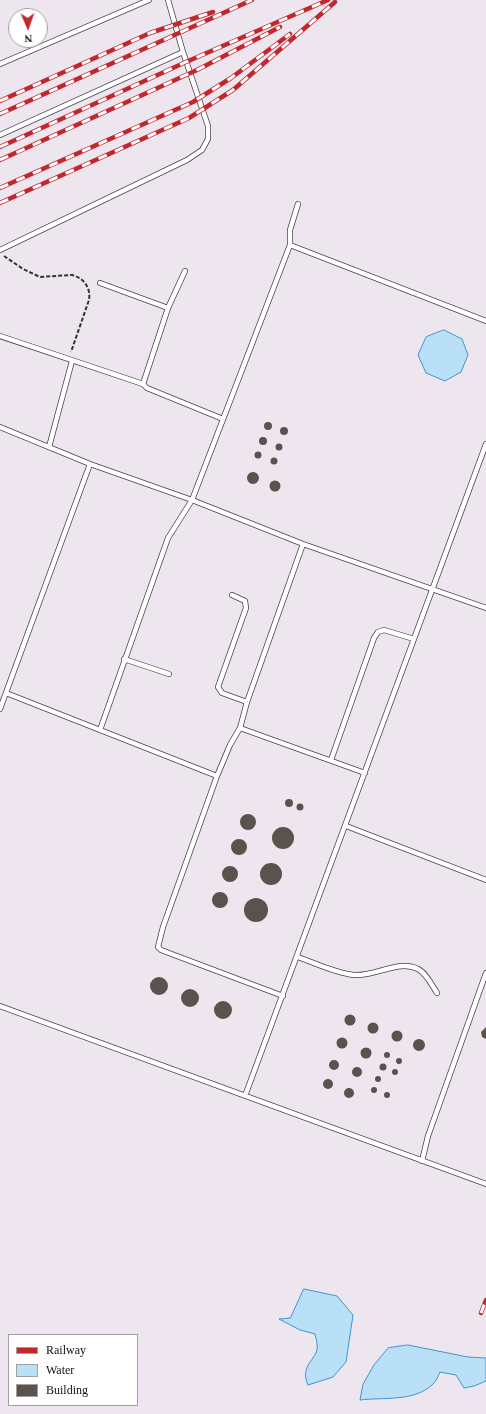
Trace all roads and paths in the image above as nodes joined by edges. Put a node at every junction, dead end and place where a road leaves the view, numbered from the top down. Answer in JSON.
{"nodes":[{"id":1,"x":149,"y":0,"type":"edge"},
{"id":2,"x":168,"y":0,"type":"edge"},
{"id":3,"x":183,"y":52,"type":"junction"},
{"id":4,"x":0,"y":64,"type":"edge"},
{"id":5,"x":0,"y":135,"type":"edge"},
{"id":6,"x":298,"y":204,"type":"dead end"},
{"id":7,"x":290,"y":245,"type":"junction"},
{"id":8,"x":0,"y":251,"type":"edge"},
{"id":9,"x":185,"y":271,"type":"dead end"},
{"id":10,"x":100,"y":283,"type":"dead end"},
{"id":11,"x":168,"y":308,"type":"junction"},
{"id":12,"x":486,"y":321,"type":"edge"},
{"id":13,"x":0,"y":336,"type":"edge"},
{"id":14,"x":72,"y":361,"type":"junction"},
{"id":15,"x":143,"y":384,"type":"junction"},
{"id":16,"x":223,"y":419,"type":"junction"},
{"id":17,"x":0,"y":427,"type":"edge"},
{"id":18,"x":486,"y":444,"type":"edge"},
{"id":19,"x":49,"y":446,"type":"junction"},
{"id":20,"x":90,"y":464,"type":"junction"},
{"id":21,"x":192,"y":500,"type":"junction"},
{"id":22,"x":303,"y":544,"type":"junction"},
{"id":23,"x":433,"y":589,"type":"junction"},
{"id":24,"x":232,"y":595,"type":"dead end"},
{"id":25,"x":486,"y":608,"type":"edge"},
{"id":26,"x":414,"y":639,"type":"junction"},
{"id":27,"x":124,"y":659,"type":"junction"},
{"id":28,"x":169,"y":674,"type":"dead end"},
{"id":29,"x":6,"y":694,"type":"junction"},
{"id":30,"x":247,"y":702,"type":"junction"},
{"id":31,"x":0,"y":709,"type":"edge"},
{"id":32,"x":240,"y":728,"type":"junction"},
{"id":33,"x":100,"y":730,"type":"junction"},
{"id":34,"x":331,"y":760,"type":"junction"},
{"id":35,"x":365,"y":773,"type":"junction"},
{"id":36,"x":216,"y":776,"type":"junction"},
{"id":37,"x":346,"y":826,"type":"junction"},
{"id":38,"x":486,"y":880,"type":"edge"},
{"id":39,"x":298,"y":957,"type":"junction"},
{"id":40,"x":486,"y":973,"type":"edge"},
{"id":41,"x":437,"y":993,"type":"dead end"},
{"id":42,"x":283,"y":996,"type":"junction"},
{"id":43,"x":0,"y":1006,"type":"edge"},
{"id":44,"x":245,"y":1096,"type":"junction"},
{"id":45,"x":422,"y":1161,"type":"junction"},
{"id":46,"x":486,"y":1184,"type":"edge"}],
"edges":[{"from":1,"to":4,"type":"lane"},
{"from":2,"to":3,"type":"lane"},
{"from":3,"to":5,"type":"lane"},
{"from":3,"to":8,"type":"lane"},
{"from":6,"to":7,"type":"lane"},
{"from":7,"to":12,"type":"lane"},
{"from":7,"to":16,"type":"lane"},
{"from":8,"to":14,"type":"path"},
{"from":9,"to":11,"type":"lane"},
{"from":10,"to":11,"type":"lane"},
{"from":11,"to":15,"type":"lane"},
{"from":13,"to":14,"type":"lane"},
{"from":14,"to":15,"type":"lane"},
{"from":14,"to":19,"type":"lane"},
{"from":15,"to":16,"type":"lane"},
{"from":16,"to":21,"type":"lane"},
{"from":17,"to":19,"type":"lane"},
{"from":18,"to":23,"type":"lane"},
{"from":19,"to":20,"type":"lane"},
{"from":20,"to":21,"type":"lane"},
{"from":20,"to":29,"type":"lane"},
{"from":21,"to":22,"type":"lane"},
{"from":21,"to":27,"type":"lane"},
{"from":22,"to":23,"type":"lane"},
{"from":22,"to":30,"type":"lane"},
{"from":23,"to":25,"type":"lane"},
{"from":23,"to":26,"type":"lane"},
{"from":24,"to":30,"type":"lane"},
{"from":26,"to":34,"type":"lane"},
{"from":26,"to":35,"type":"lane"},
{"from":27,"to":28,"type":"lane"},
{"from":27,"to":33,"type":"lane"},
{"from":29,"to":31,"type":"lane"},
{"from":29,"to":33,"type":"lane"},
{"from":30,"to":32,"type":"lane"},
{"from":32,"to":34,"type":"lane"},
{"from":32,"to":36,"type":"lane"},
{"from":33,"to":36,"type":"lane"},
{"from":34,"to":35,"type":"lane"},
{"from":35,"to":37,"type":"lane"},
{"from":36,"to":42,"type":"lane"},
{"from":37,"to":38,"type":"lane"},
{"from":37,"to":39,"type":"lane"},
{"from":39,"to":41,"type":"lane"},
{"from":39,"to":42,"type":"lane"},
{"from":40,"to":45,"type":"lane"},
{"from":42,"to":44,"type":"lane"},
{"from":43,"to":44,"type":"lane"},
{"from":44,"to":45,"type":"lane"},
{"from":45,"to":46,"type":"lane"}]}
